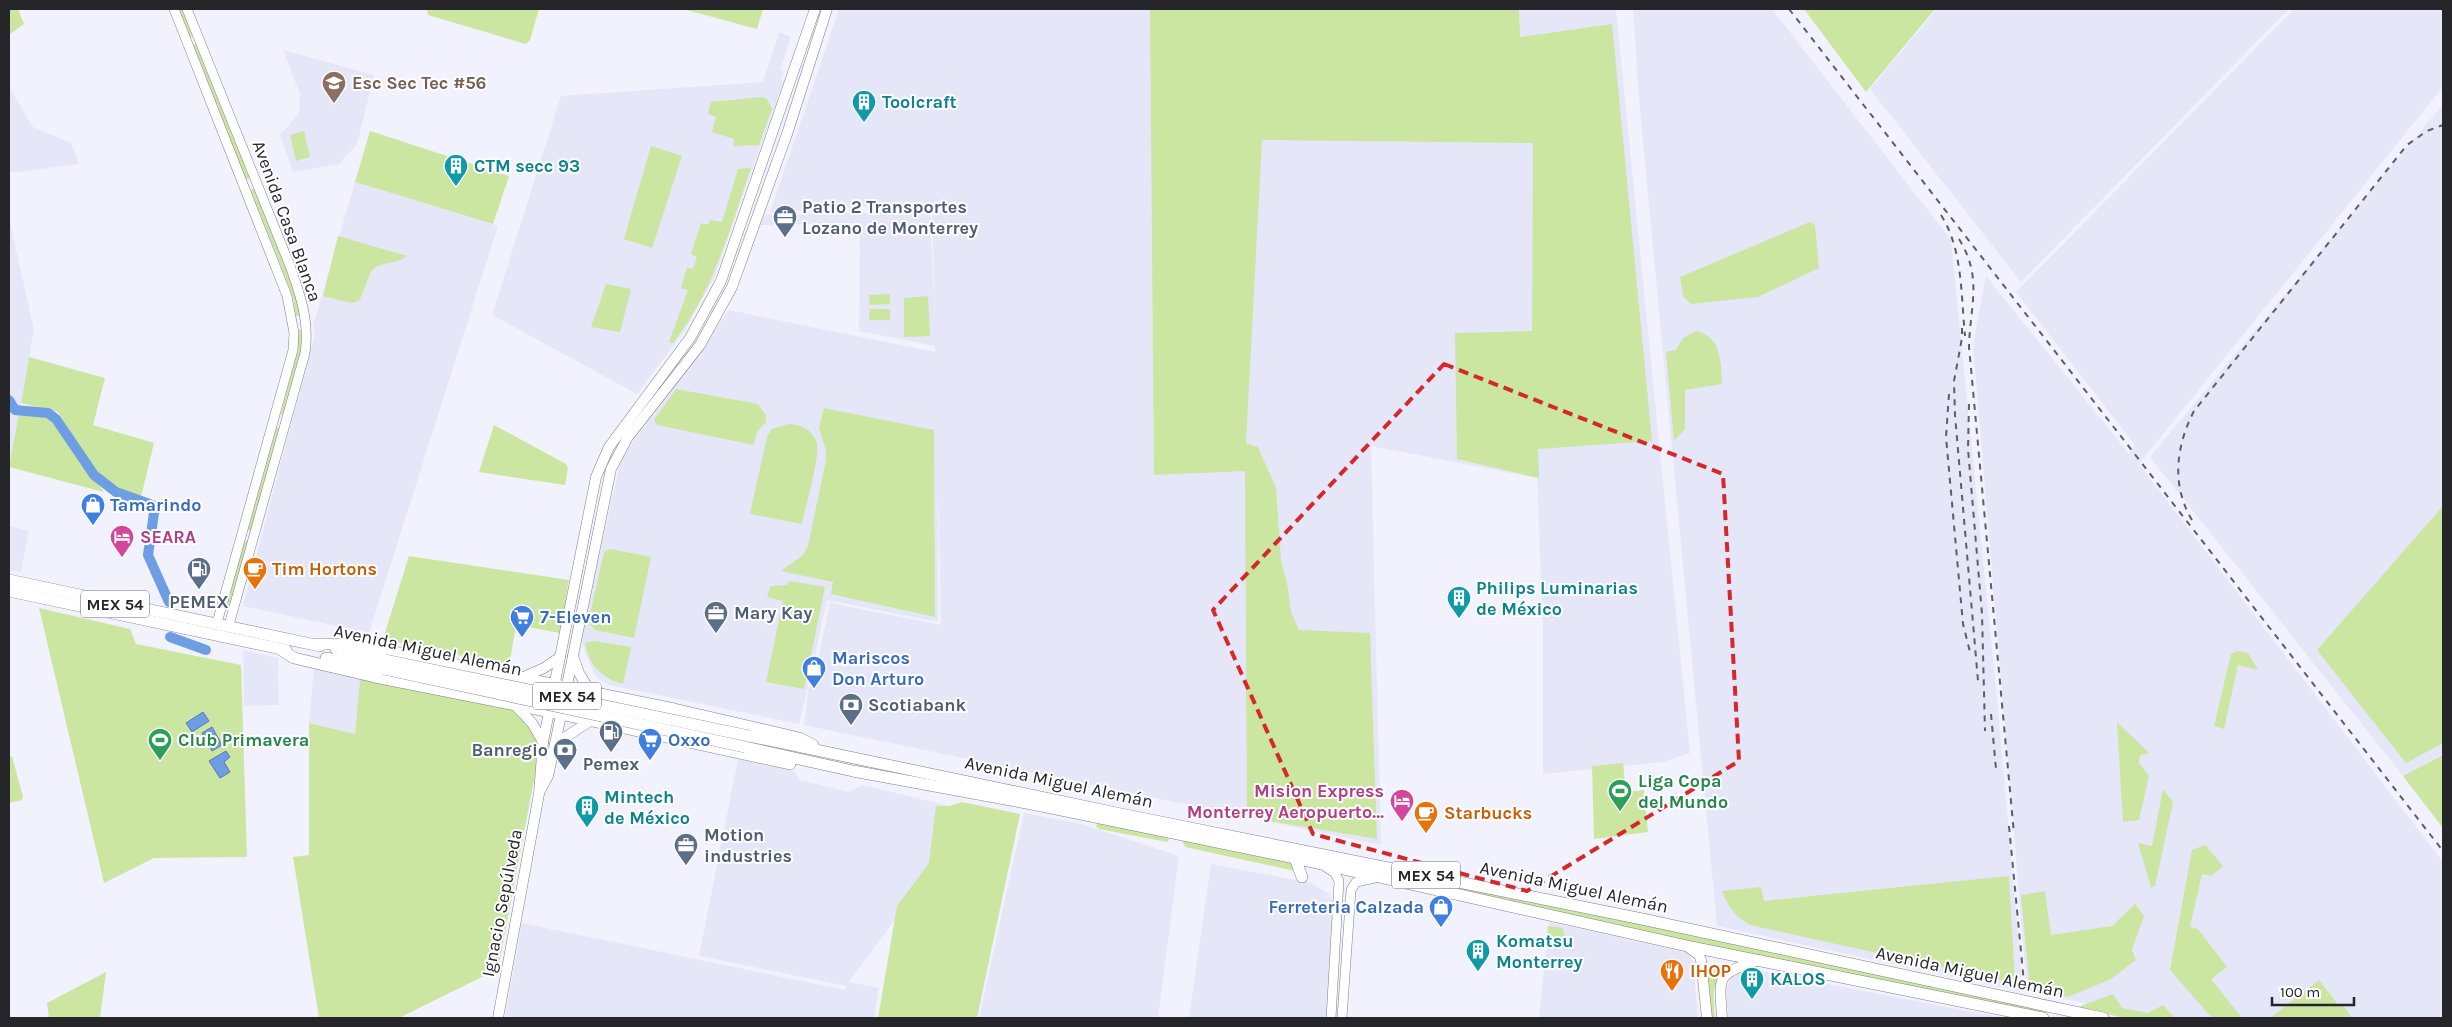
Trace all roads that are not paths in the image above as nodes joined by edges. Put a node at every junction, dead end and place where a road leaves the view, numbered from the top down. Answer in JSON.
{"nodes":[{"id":1,"x":174,"y":9,"type":"edge"},
{"id":2,"x":187,"y":9,"type":"edge"},
{"id":3,"x":815,"y":9,"type":"edge"},
{"id":4,"x":827,"y":9,"type":"edge"},
{"id":5,"x":763,"y":159,"type":"junction"},
{"id":6,"x":767,"y":185,"type":"junction"},
{"id":7,"x":9,"y":580,"type":"edge"},
{"id":8,"x":9,"y":591,"type":"edge"},
{"id":9,"x":217,"y":623,"type":"junction"},
{"id":10,"x":230,"y":625,"type":"junction"},
{"id":11,"x":313,"y":644,"type":"junction"},
{"id":12,"x":280,"y":649,"type":"junction"},
{"id":13,"x":573,"y":656,"type":"junction"},
{"id":14,"x":560,"y":657,"type":"junction"},
{"id":15,"x":385,"y":664,"type":"junction"},
{"id":16,"x":525,"y":679,"type":"junction"},
{"id":17,"x":554,"y":686,"type":"junction"},
{"id":18,"x":566,"y":689,"type":"junction"},
{"id":19,"x":591,"y":693,"type":"junction"},
{"id":20,"x":608,"y":697,"type":"junction"},
{"id":21,"x":519,"y":705,"type":"junction"},
{"id":22,"x":556,"y":713,"type":"junction"},
{"id":23,"x":595,"y":722,"type":"junction"},
{"id":24,"x":747,"y":741,"type":"junction"},
{"id":25,"x":543,"y":742,"type":"junction"},
{"id":26,"x":555,"y":744,"type":"junction"},
{"id":27,"x":821,"y":750,"type":"junction"},
{"id":28,"x":853,"y":771,"type":"junction"},
{"id":29,"x":538,"y":794,"type":"junction"},
{"id":30,"x":1296,"y":858,"type":"junction"},
{"id":31,"x":1319,"y":864,"type":"junction"},
{"id":32,"x":1302,"y":877,"type":"dead end"},
{"id":33,"x":1380,"y":878,"type":"junction"},
{"id":34,"x":1687,"y":946,"type":"junction"},
{"id":35,"x":1759,"y":960,"type":"junction"},
{"id":36,"x":1708,"y":1017,"type":"edge"},
{"id":37,"x":498,"y":1018,"type":"edge"},
{"id":38,"x":1331,"y":1018,"type":"edge"},
{"id":39,"x":1342,"y":1018,"type":"edge"},
{"id":40,"x":1722,"y":1018,"type":"edge"},
{"id":41,"x":2043,"y":1018,"type":"edge"},
{"id":42,"x":2103,"y":1018,"type":"edge"}],
"edges":[{"from":1,"to":9,"type":"street","name":"Avenida Casa Blanca"},
{"from":2,"to":10,"type":"street","name":"Avenida Casa Blanca"},
{"from":3,"to":5,"type":"main road"},
{"from":4,"to":6,"type":"main road"},
{"from":5,"to":6,"type":"main road"},
{"from":5,"to":14,"type":"main road"},
{"from":6,"to":13,"type":"main road"},
{"from":7,"to":9,"type":"highway","name":"Avenida Miguel Alemán","number":"MEX 54"},
{"from":8,"to":12,"type":"highway","name":"Avenida Miguel Alemán","number":"MEX 54"},
{"from":9,"to":10,"type":"highway","name":"Avenida Miguel Alemán","number":"MEX 54"},
{"from":10,"to":11,"type":"highway","name":"Avenida Miguel Alemán","number":"MEX 54"},
{"from":11,"to":15,"type":"highway","name":"Avenida Miguel Alemán","number":"MEX 54"},
{"from":11,"to":16,"type":"highway"},
{"from":12,"to":15,"type":"highway","name":"Avenida Miguel Alemán","number":"MEX 54"},
{"from":12,"to":21,"type":"highway"},
{"from":13,"to":18,"type":"main road"},
{"from":13,"to":19,"type":"main road"},
{"from":14,"to":16,"type":"main road"},
{"from":14,"to":17,"type":"main road"},
{"from":15,"to":24,"type":"highway","name":"Avenida Miguel Alemán","number":"MEX 54","bridge":true},
{"from":16,"to":17,"type":"highway"},
{"from":16,"to":21,"type":"highway"},
{"from":17,"to":18,"type":"highway"},
{"from":17,"to":22,"type":"main road"},
{"from":18,"to":19,"type":"highway"},
{"from":18,"to":22,"type":"main road"},
{"from":19,"to":20,"type":"highway"},
{"from":20,"to":23,"type":"highway"},
{"from":20,"to":27,"type":"highway"},
{"from":21,"to":22,"type":"highway"},
{"from":21,"to":25,"type":"main road"},
{"from":22,"to":23,"type":"highway"},
{"from":22,"to":25,"type":"main road","name":"Ignacio Sepúlveda"},
{"from":22,"to":26,"type":"main road","name":"Ignacio Sepúlveda"},
{"from":23,"to":26,"type":"main road"},
{"from":23,"to":28,"type":"highway"},
{"from":24,"to":27,"type":"highway","name":"Avenida Miguel Alemán","number":"MEX 54"},
{"from":24,"to":28,"type":"highway","name":"Avenida Miguel Alemán","number":"MEX 54"},
{"from":25,"to":29,"type":"main road","name":"Ignacio Sepúlveda"},
{"from":26,"to":29,"type":"main road","name":"Ignacio Sepúlveda"},
{"from":27,"to":42,"type":"highway","name":"Avenida Miguel Alemán","number":"MEX 54"},
{"from":28,"to":30,"type":"highway","name":"Avenida Miguel Alemán","number":"MEX 54"},
{"from":29,"to":37,"type":"main road","name":"Ignacio Sepúlveda"},
{"from":30,"to":31,"type":"highway","name":"Avenida Miguel Alemán","number":"MEX 54"},
{"from":30,"to":32,"type":"highway"},
{"from":31,"to":33,"type":"highway","name":"Avenida Miguel Alemán","number":"MEX 54"},
{"from":31,"to":38,"type":"street"},
{"from":33,"to":34,"type":"highway","name":"Avenida Miguel Alemán","number":"MEX 54"},
{"from":33,"to":39,"type":"street"},
{"from":34,"to":35,"type":"highway","name":"Avenida Miguel Alemán","number":"MEX 54"},
{"from":34,"to":36,"type":"main road"},
{"from":35,"to":40,"type":"main road"},
{"from":35,"to":41,"type":"highway","name":"Avenida Miguel Alemán","number":"MEX 54"}]}
